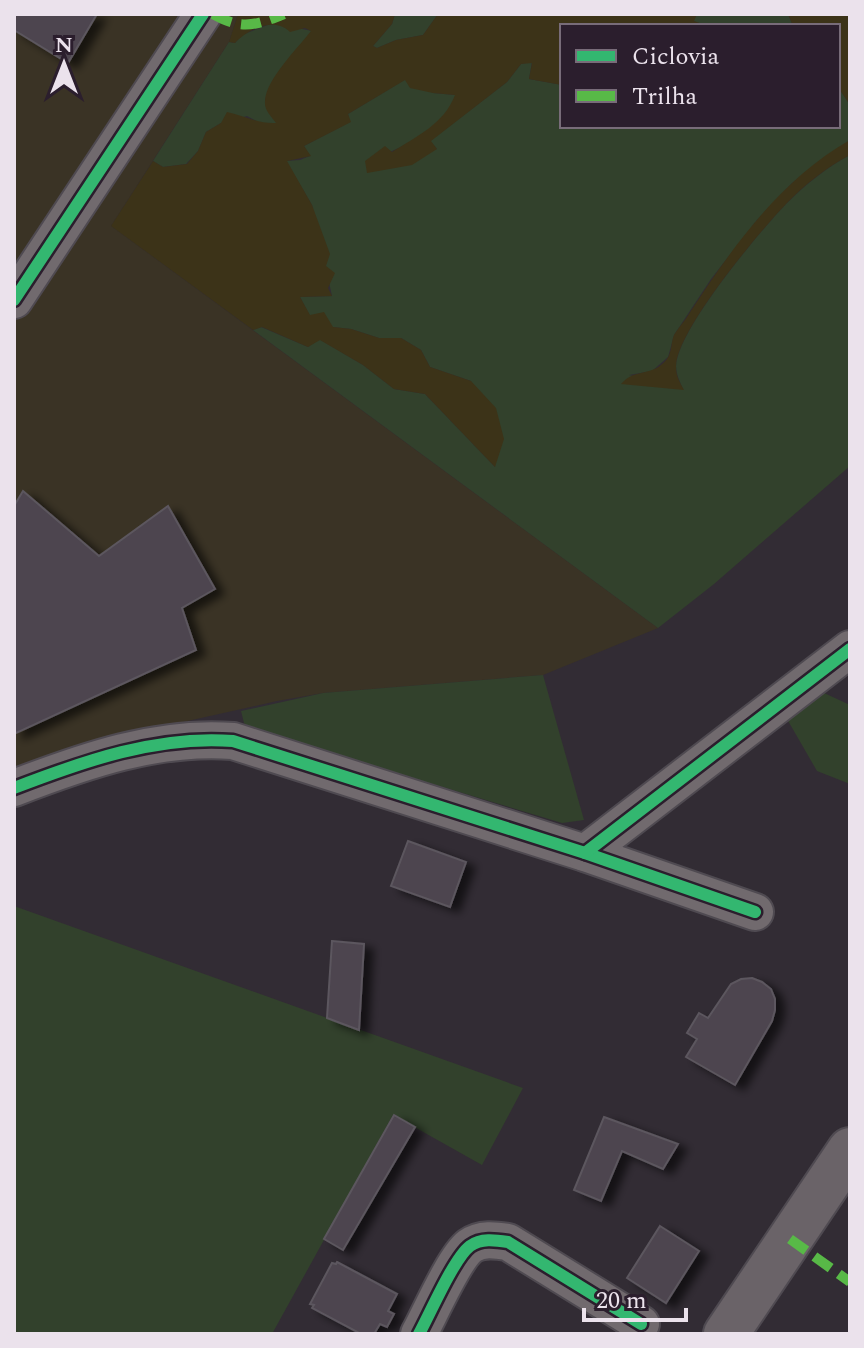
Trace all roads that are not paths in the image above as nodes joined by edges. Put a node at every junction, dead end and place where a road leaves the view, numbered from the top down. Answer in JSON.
{"nodes":[{"id":1,"x":203,"y":14,"type":"edge"},
{"id":2,"x":14,"y":300,"type":"edge"},
{"id":3,"x":850,"y":649,"type":"edge"},
{"id":4,"x":14,"y":788,"type":"edge"},
{"id":5,"x":585,"y":853,"type":"junction"},
{"id":6,"x":755,"y":912,"type":"dead end"},
{"id":7,"x":850,"y":1150,"type":"edge"},
{"id":8,"x":641,"y":1324,"type":"dead end"},
{"id":9,"x":419,"y":1334,"type":"edge"},
{"id":10,"x":726,"y":1334,"type":"edge"}],
"edges":[{"from":1,"to":2,"type":"street"},
{"from":3,"to":5,"type":"street"},
{"from":4,"to":5,"type":"street"},
{"from":5,"to":6,"type":"street"},
{"from":7,"to":10,"type":"main road"},
{"from":8,"to":9,"type":"street"}]}
